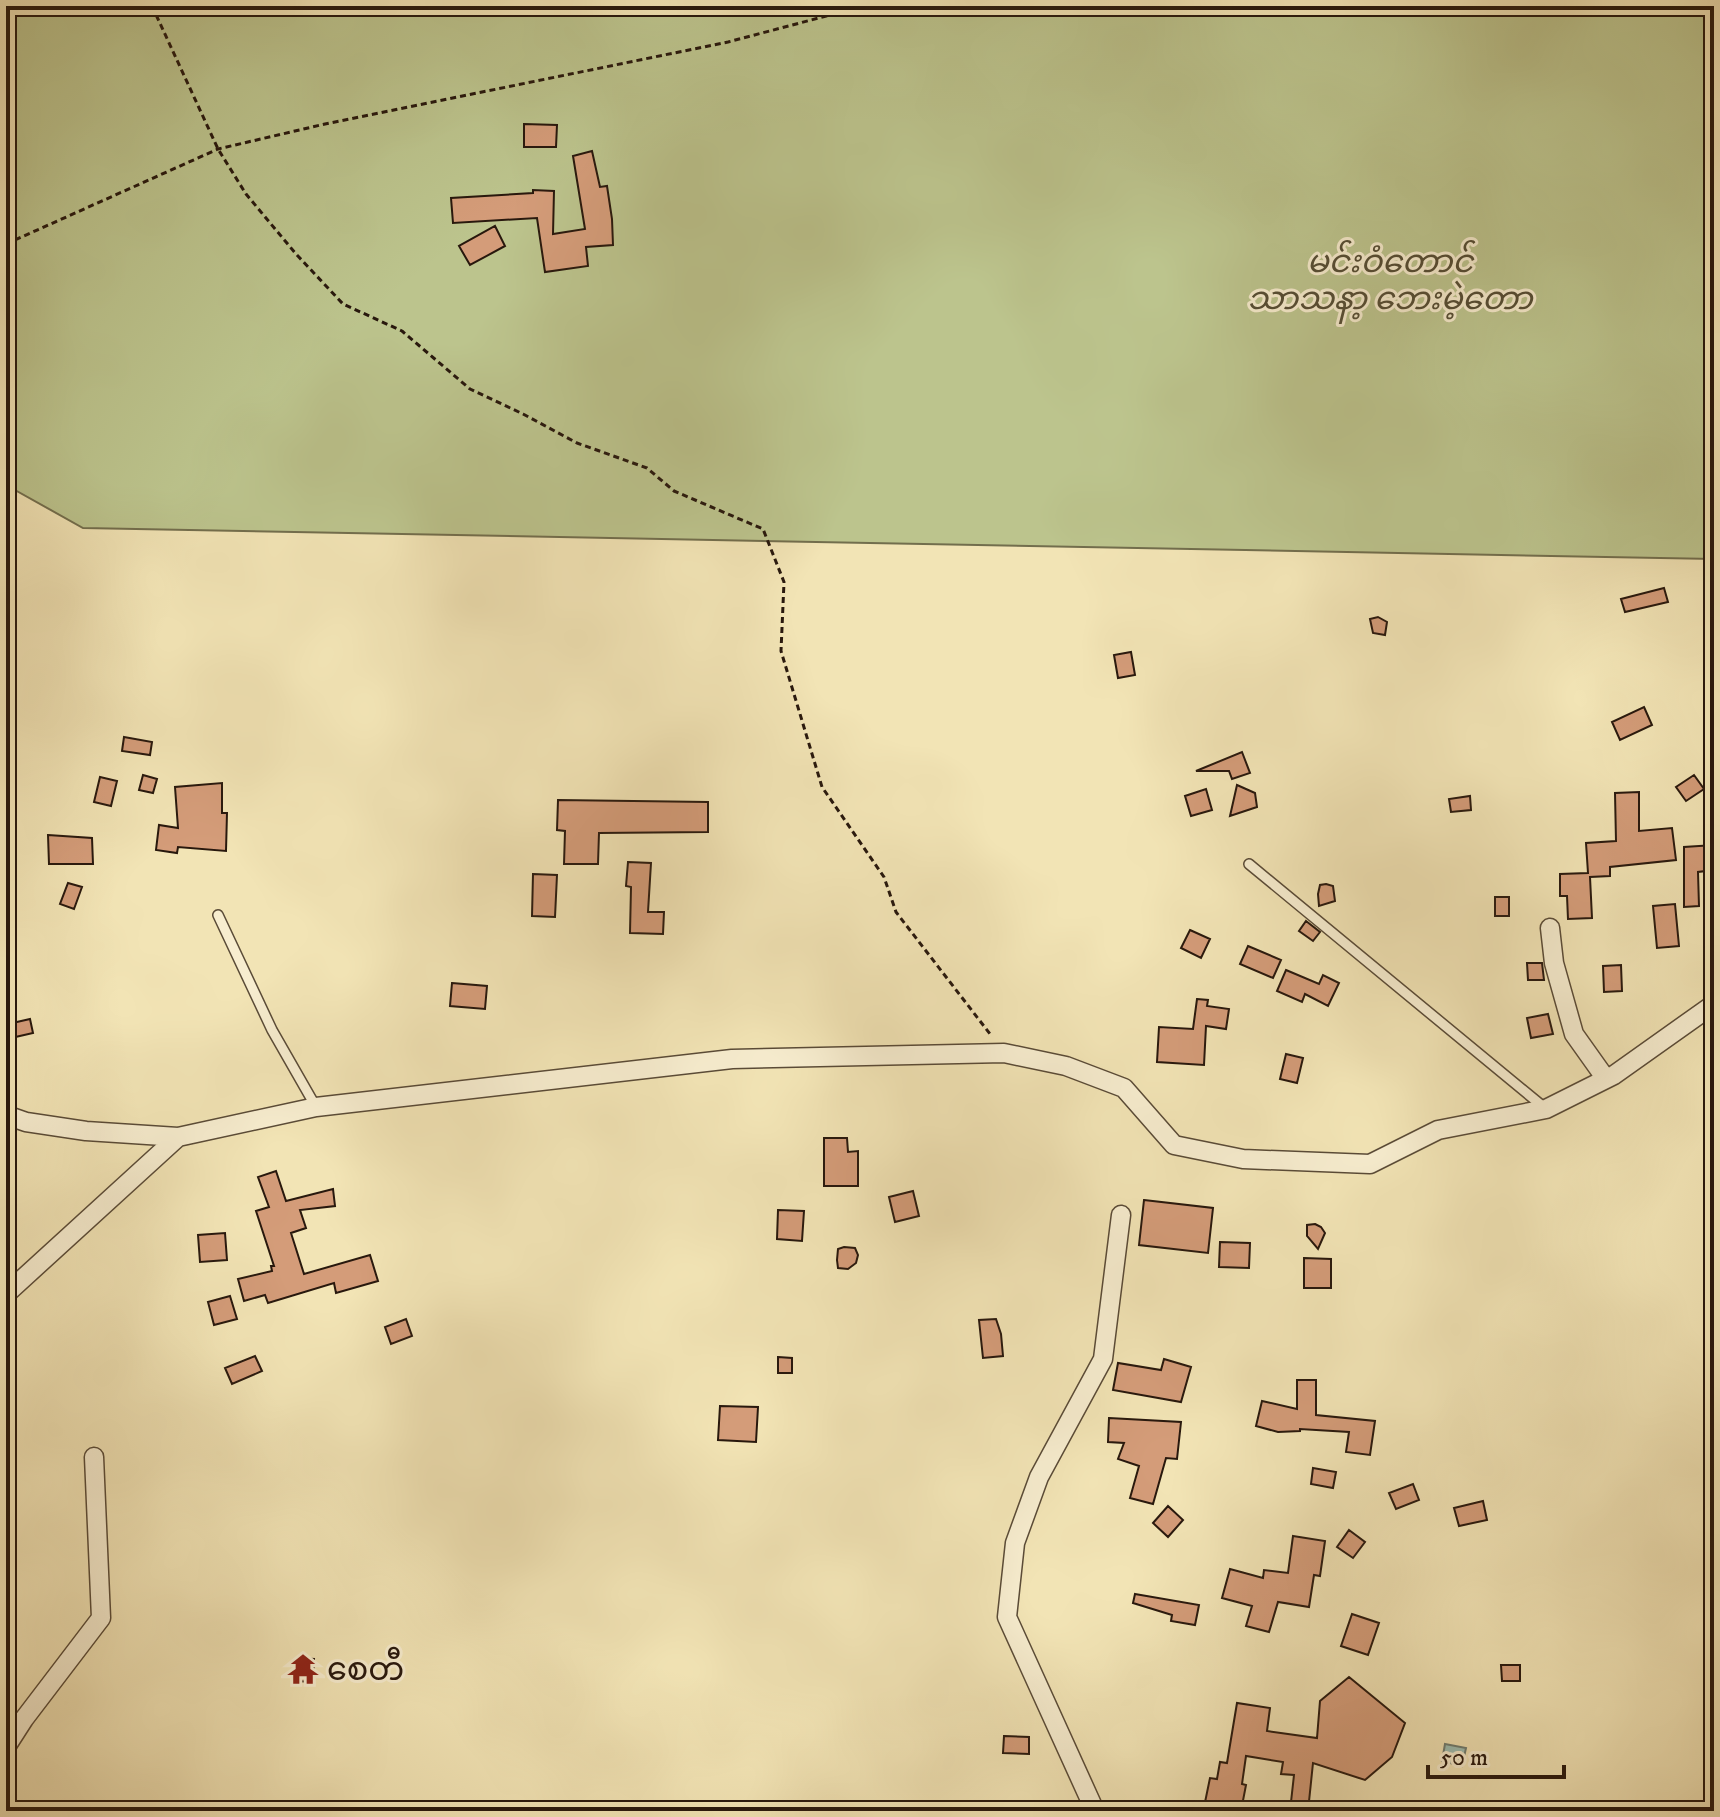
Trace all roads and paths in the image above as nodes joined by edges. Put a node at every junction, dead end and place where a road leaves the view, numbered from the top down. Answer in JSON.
{"nodes":[{"id":1,"x":152,"y":6,"type":"edge"},
{"id":2,"x":864,"y":6,"type":"edge"},
{"id":3,"x":218,"y":149,"type":"junction"},
{"id":4,"x":6,"y":244,"type":"edge"},
{"id":5,"x":1249,"y":864,"type":"dead end"},
{"id":6,"x":218,"y":915,"type":"dead end"},
{"id":7,"x":1550,"y":928,"type":"dead end"},
{"id":8,"x":1714,"y":1004,"type":"edge"},
{"id":9,"x":1004,"y":1053,"type":"junction"},
{"id":10,"x":1606,"y":1079,"type":"junction"},
{"id":11,"x":316,"y":1107,"type":"junction"},
{"id":12,"x":1546,"y":1109,"type":"junction"},
{"id":13,"x":6,"y":1115,"type":"edge"},
{"id":14,"x":178,"y":1137,"type":"junction"},
{"id":15,"x":1121,"y":1215,"type":"dead end"},
{"id":16,"x":6,"y":1294,"type":"edge"},
{"id":17,"x":94,"y":1457,"type":"dead end"},
{"id":18,"x":6,"y":1747,"type":"edge"},
{"id":19,"x":1095,"y":1811,"type":"edge"}],
"edges":[{"from":1,"to":3,"type":"path"},
{"from":2,"to":3,"type":"path"},
{"from":3,"to":4,"type":"path"},
{"from":3,"to":9,"type":"path"},
{"from":5,"to":12,"type":"lane"},
{"from":6,"to":11,"type":"lane"},
{"from":7,"to":10,"type":"street"},
{"from":8,"to":10,"type":"street"},
{"from":9,"to":11,"type":"street"},
{"from":9,"to":12,"type":"street"},
{"from":10,"to":12,"type":"street"},
{"from":11,"to":14,"type":"street"},
{"from":13,"to":14,"type":"street"},
{"from":14,"to":16,"type":"street"},
{"from":15,"to":19,"type":"street"},
{"from":17,"to":18,"type":"street"}]}
